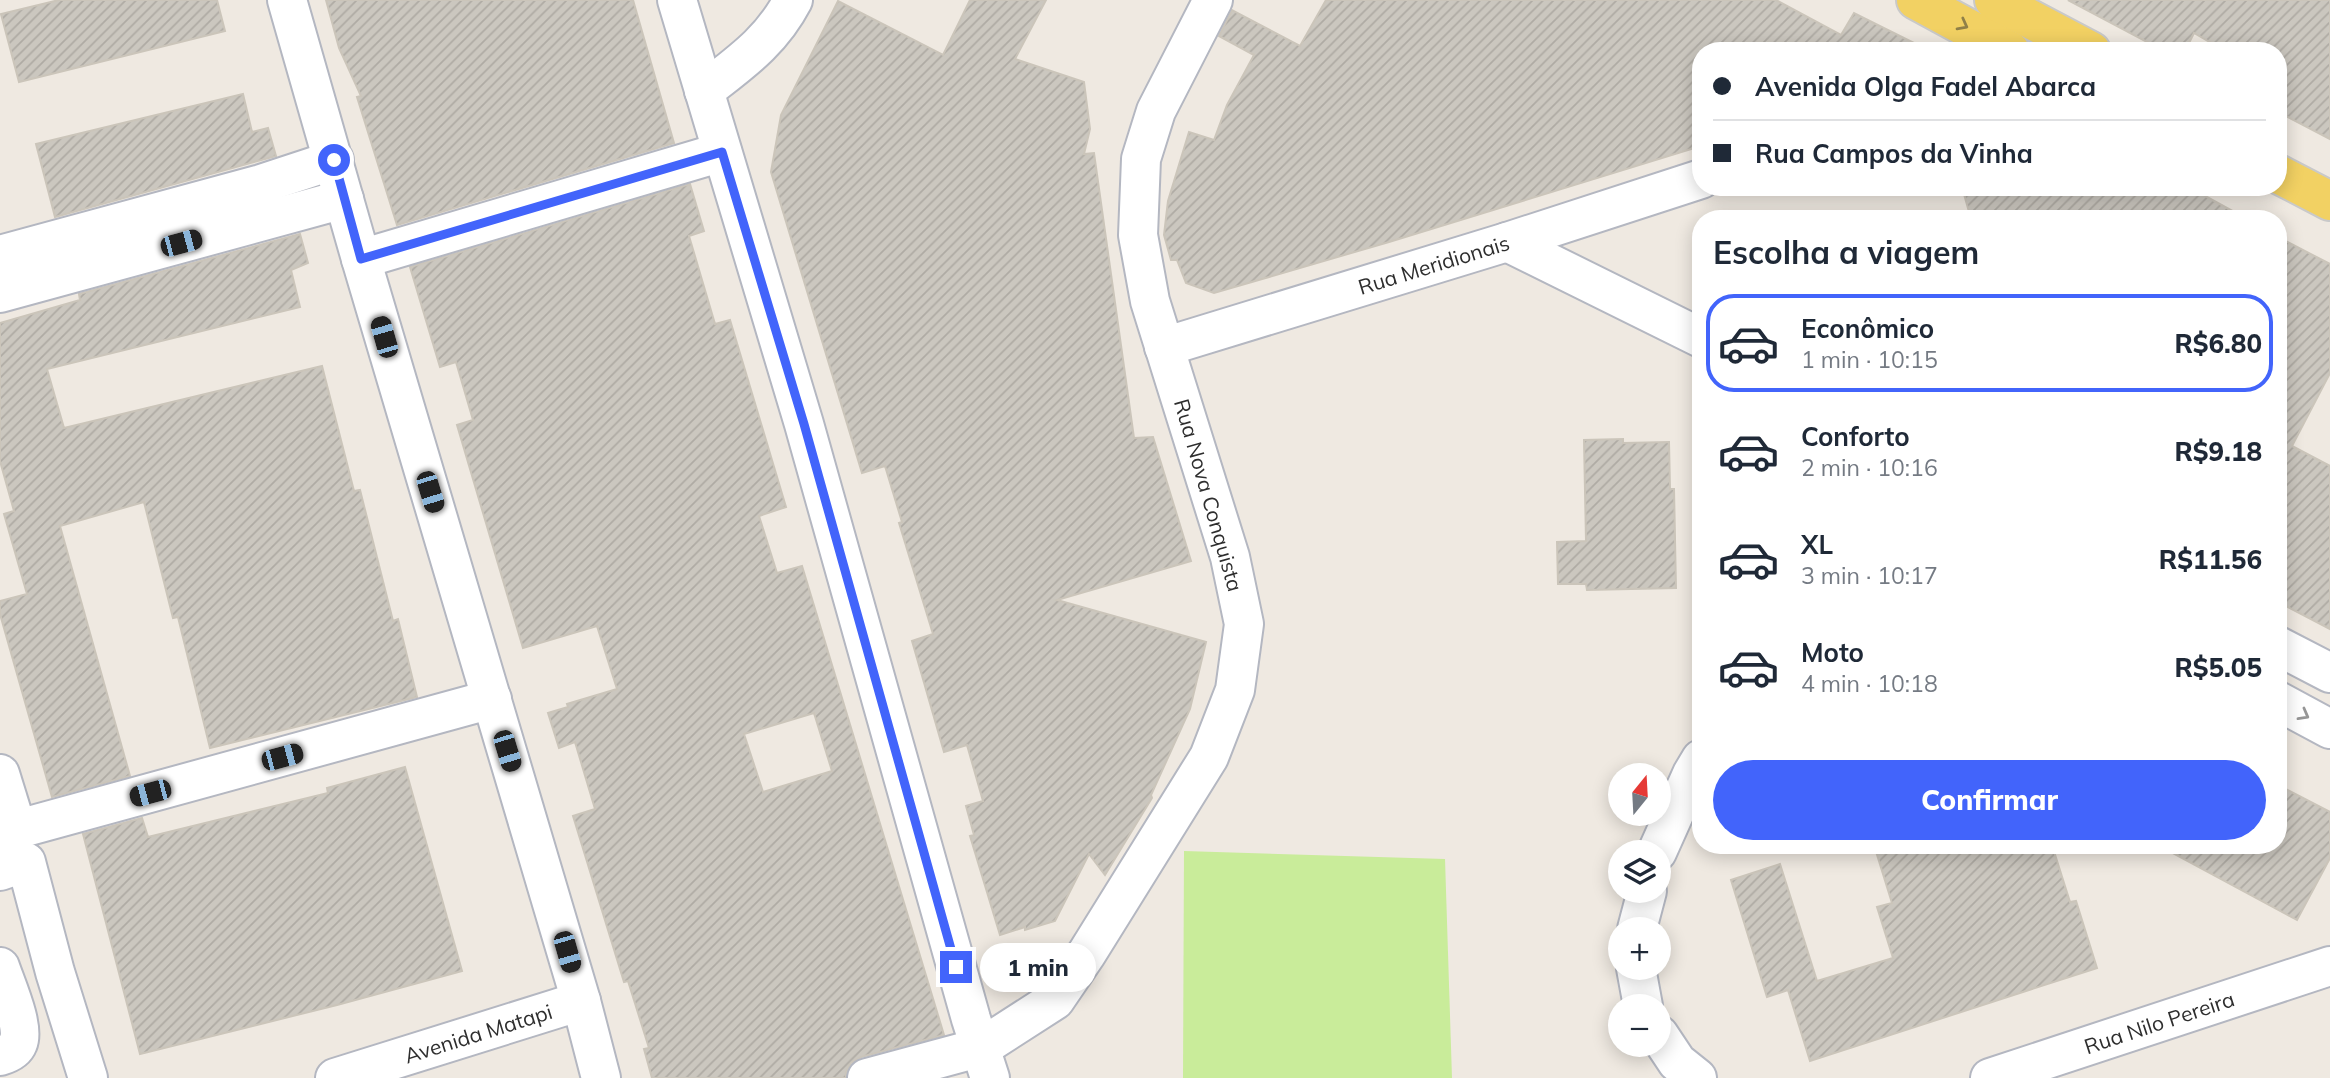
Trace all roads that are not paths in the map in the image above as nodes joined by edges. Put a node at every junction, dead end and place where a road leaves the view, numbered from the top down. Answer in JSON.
{"nodes":[{"id":1,"x":287,"y":0,"type":"edge"},
{"id":2,"x":677,"y":0,"type":"edge"},
{"id":3,"x":793,"y":0,"type":"edge"},
{"id":4,"x":1213,"y":0,"type":"edge"},
{"id":5,"x":1916,"y":0,"type":"edge"},
{"id":6,"x":1994,"y":0,"type":"edge"},
{"id":7,"x":1993,"y":42,"type":"edge"},
{"id":8,"x":2063,"y":42,"type":"edge"},
{"id":9,"x":704,"y":90,"type":"junction"},
{"id":10,"x":722,"y":152,"type":"junction"},
{"id":11,"x":334,"y":160,"type":"junction"},
{"id":12,"x":2287,"y":179,"type":"edge"},
{"id":13,"x":1692,"y":182,"type":"edge"},
{"id":14,"x":344,"y":199,"type":"junction"},
{"id":15,"x":2330,"y":201,"type":"edge"},
{"id":16,"x":1507,"y":242,"type":"junction"},
{"id":17,"x":0,"y":255,"type":"edge"},
{"id":18,"x":361,"y":259,"type":"junction"},
{"id":19,"x":0,"y":293,"type":"edge"},
{"id":20,"x":1692,"y":334,"type":"edge"},
{"id":21,"x":1164,"y":347,"type":"junction"},
{"id":22,"x":2287,"y":651,"type":"edge"},
{"id":23,"x":2330,"y":673,"type":"edge"},
{"id":24,"x":492,"y":699,"type":"junction"},
{"id":25,"x":2287,"y":706,"type":"edge"},
{"id":26,"x":2330,"y":729,"type":"edge"},
{"id":27,"x":0,"y":774,"type":"edge"},
{"id":28,"x":1692,"y":774,"type":"edge"},
{"id":29,"x":8,"y":832,"type":"edge"},
{"id":30,"x":1662,"y":840,"type":"edge"},
{"id":31,"x":0,"y":871,"type":"edge"},
{"id":32,"x":2330,"y":966,"type":"edge"},
{"id":33,"x":0,"y":967,"type":"edge"},
{"id":34,"x":581,"y":1001,"type":"junction"},
{"id":35,"x":1671,"y":1053,"type":"edge"},
{"id":36,"x":0,"y":1056,"type":"edge"},
{"id":37,"x":986,"y":1063,"type":"edge"},
{"id":38,"x":88,"y":1078,"type":"edge"},
{"id":39,"x":335,"y":1078,"type":"edge"},
{"id":40,"x":601,"y":1078,"type":"edge"},
{"id":41,"x":867,"y":1078,"type":"edge"},
{"id":42,"x":1697,"y":1078,"type":"edge"},
{"id":43,"x":1990,"y":1078,"type":"edge"}],
"edges":[{"from":1,"to":11,"type":"street"},
{"from":2,"to":9,"type":"street"},
{"from":3,"to":9,"type":"street"},
{"from":4,"to":21,"type":"street","name":"Rua Nova Conquista"},
{"from":5,"to":7,"type":"main road","one_way":true},
{"from":6,"to":8,"type":"main road"},
{"from":9,"to":10,"type":"street"},
{"from":10,"to":18,"type":"street"},
{"from":10,"to":37,"type":"street"},
{"from":11,"to":14,"type":"street"},
{"from":11,"to":17,"type":"street"},
{"from":12,"to":15,"type":"main road"},
{"from":13,"to":16,"type":"street","name":"Rua Meridionais"},
{"from":14,"to":18,"type":"street"},
{"from":14,"to":19,"type":"street"},
{"from":16,"to":20,"type":"street"},
{"from":16,"to":21,"type":"street","name":"Rua Meridionais"},
{"from":18,"to":24,"type":"street"},
{"from":21,"to":37,"type":"street","name":"Rua Nova Conquista"},
{"from":22,"to":23,"type":"street"},
{"from":24,"to":29,"type":"street"},
{"from":24,"to":34,"type":"street"},
{"from":25,"to":26,"type":"street","one_way":true},
{"from":27,"to":29,"type":"street"},
{"from":28,"to":30,"type":"street"},
{"from":31,"to":38,"type":"street"},
{"from":32,"to":43,"type":"street","name":"Rua Nilo Pereira"},
{"from":33,"to":36,"type":"street"},
{"from":34,"to":39,"type":"street","name":"Avenida Matapi"},
{"from":34,"to":40,"type":"street"},
{"from":35,"to":42,"type":"street"},
{"from":37,"to":41,"type":"street","name":"Rua Nova Conquista"}]}
